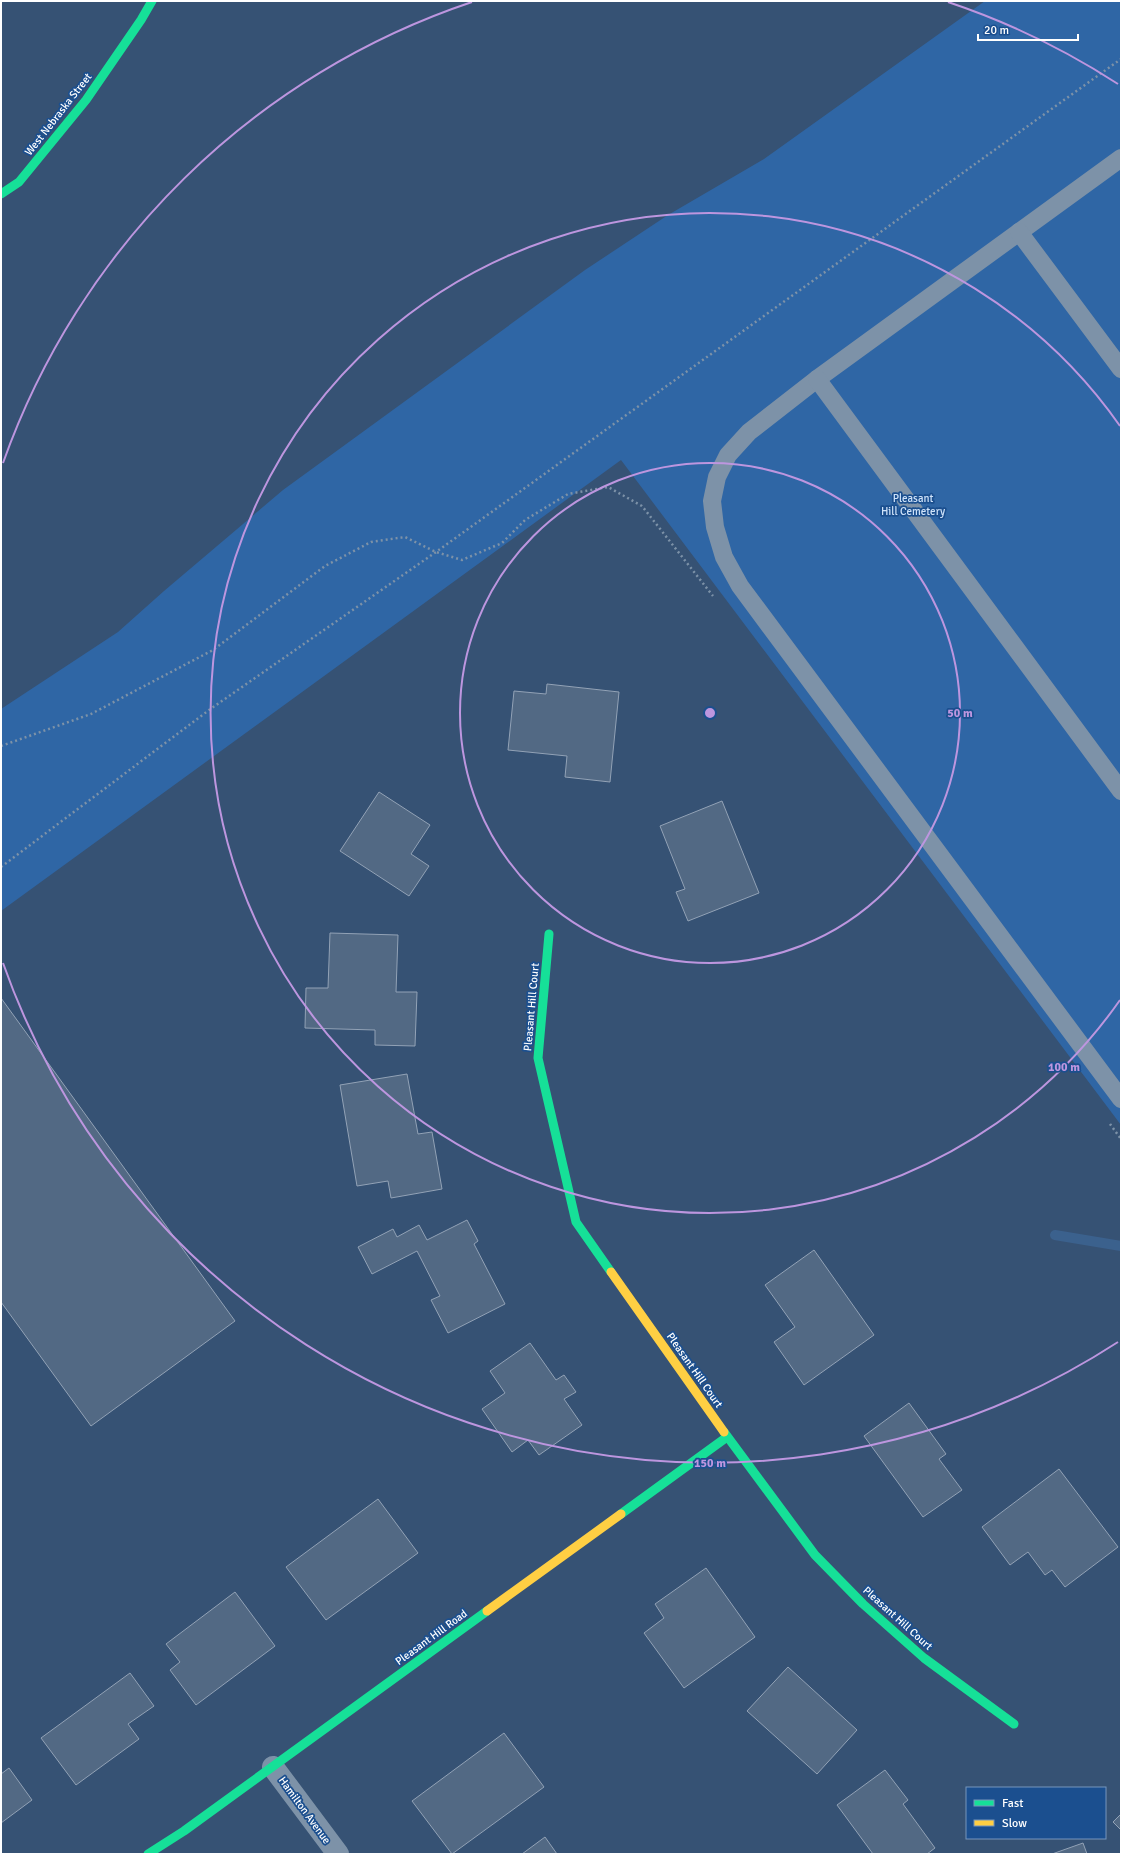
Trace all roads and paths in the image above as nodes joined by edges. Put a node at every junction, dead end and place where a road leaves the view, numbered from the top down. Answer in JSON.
{"nodes":[{"id":1,"x":152,"y":1,"type":"edge"},
{"id":2,"x":1121,"y":59,"type":"edge"},
{"id":3,"x":1121,"y":158,"type":"edge"},
{"id":4,"x":1,"y":194,"type":"edge"},
{"id":5,"x":1020,"y":232,"type":"junction"},
{"id":6,"x":1121,"y":369,"type":"edge"},
{"id":7,"x":816,"y":379,"type":"junction"},
{"id":8,"x":436,"y":552,"type":"junction"},
{"id":9,"x":714,"y":598,"type":"dead end"},
{"id":10,"x":1,"y":746,"type":"edge"},
{"id":11,"x":1121,"y":791,"type":"edge"},
{"id":12,"x":1,"y":867,"type":"edge"},
{"id":13,"x":549,"y":934,"type":"dead end"},
{"id":14,"x":1121,"y":1099,"type":"edge"},
{"id":15,"x":1107,"y":1120,"type":"dead end"},
{"id":16,"x":1121,"y":1139,"type":"edge"},
{"id":17,"x":727,"y":1437,"type":"junction"},
{"id":18,"x":1014,"y":1724,"type":"dead end"},
{"id":19,"x":273,"y":1766,"type":"junction"},
{"id":20,"x":148,"y":1854,"type":"edge"},
{"id":21,"x":338,"y":1854,"type":"edge"}],
"edges":[{"from":1,"to":4,"type":"street","name":"West Nebraska Street"},
{"from":2,"to":8,"type":"path"},
{"from":3,"to":5,"type":"lane"},
{"from":5,"to":6,"type":"lane"},
{"from":5,"to":7,"type":"lane"},
{"from":7,"to":11,"type":"lane"},
{"from":7,"to":14,"type":"lane"},
{"from":8,"to":9,"type":"path"},
{"from":8,"to":10,"type":"path"},
{"from":8,"to":12,"type":"path"},
{"from":13,"to":17,"type":"street","name":"Pleasant Hill Court"},
{"from":15,"to":16,"type":"path"},
{"from":17,"to":18,"type":"street","name":"Pleasant Hill Court"},
{"from":17,"to":19,"type":"street","name":"Pleasant Hill Road"},
{"from":19,"to":20,"type":"street","name":"Pleasant Hill Road"},
{"from":19,"to":21,"type":"street","name":"Hamilton Avenue"}]}
